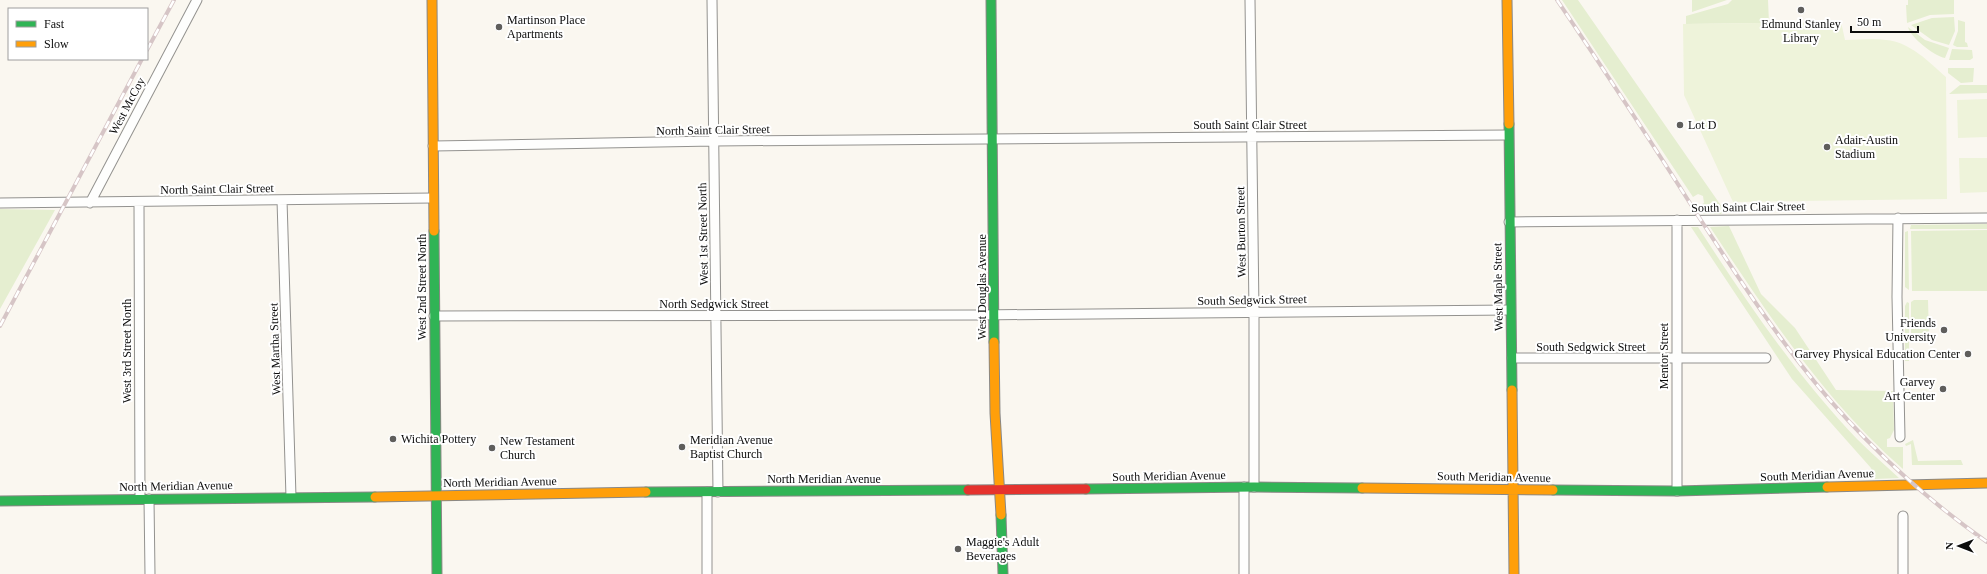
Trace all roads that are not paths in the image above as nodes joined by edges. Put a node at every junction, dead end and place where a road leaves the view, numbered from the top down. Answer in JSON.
{"nodes":[{"id":1,"x":197,"y":0,"type":"edge"},
{"id":2,"x":432,"y":0,"type":"edge"},
{"id":3,"x":712,"y":0,"type":"edge"},
{"id":4,"x":992,"y":0,"type":"edge"},
{"id":5,"x":1250,"y":0,"type":"edge"},
{"id":6,"x":1507,"y":0,"type":"edge"},
{"id":7,"x":1508,"y":135,"type":"junction"},
{"id":8,"x":1252,"y":137,"type":"junction"},
{"id":9,"x":992,"y":139,"type":"junction"},
{"id":10,"x":714,"y":142,"type":"junction"},
{"id":11,"x":433,"y":146,"type":"junction"},
{"id":12,"x":433,"y":198,"type":"junction"},
{"id":13,"x":282,"y":200,"type":"junction"},
{"id":14,"x":0,"y":203,"type":"edge"},
{"id":15,"x":90,"y":203,"type":"junction"},
{"id":16,"x":139,"y":203,"type":"junction"},
{"id":17,"x":1898,"y":218,"type":"junction"},
{"id":18,"x":1987,"y":218,"type":"edge"},
{"id":19,"x":1677,"y":220,"type":"junction"},
{"id":20,"x":1509,"y":222,"type":"junction"},
{"id":21,"x":1510,"y":310,"type":"junction"},
{"id":22,"x":1254,"y":312,"type":"junction"},
{"id":23,"x":994,"y":315,"type":"junction"},
{"id":24,"x":434,"y":316,"type":"junction"},
{"id":25,"x":715,"y":316,"type":"junction"},
{"id":26,"x":1512,"y":358,"type":"junction"},
{"id":27,"x":1676,"y":358,"type":"junction"},
{"id":28,"x":1766,"y":358,"type":"dead end"},
{"id":29,"x":1900,"y":437,"type":"dead end"},
{"id":30,"x":1987,"y":483,"type":"edge"},
{"id":31,"x":1244,"y":487,"type":"junction"},
{"id":32,"x":1254,"y":487,"type":"junction"},
{"id":33,"x":1514,"y":489,"type":"junction"},
{"id":34,"x":1000,"y":490,"type":"junction"},
{"id":35,"x":1677,"y":491,"type":"junction"},
{"id":36,"x":707,"y":492,"type":"junction"},
{"id":37,"x":718,"y":492,"type":"junction"},
{"id":38,"x":436,"y":496,"type":"junction"},
{"id":39,"x":291,"y":497,"type":"junction"},
{"id":40,"x":144,"y":499,"type":"junction"},
{"id":41,"x":0,"y":501,"type":"edge"},
{"id":42,"x":1903,"y":516,"type":"dead end"},
{"id":43,"x":150,"y":574,"type":"edge"},
{"id":44,"x":437,"y":574,"type":"edge"},
{"id":45,"x":707,"y":574,"type":"edge"},
{"id":46,"x":1003,"y":574,"type":"edge"},
{"id":47,"x":1244,"y":574,"type":"edge"},
{"id":48,"x":1514,"y":574,"type":"edge"},
{"id":49,"x":1903,"y":574,"type":"edge"}],
"edges":[{"from":1,"to":15,"type":"street","name":"West McCoy"},
{"from":2,"to":11,"type":"main road","name":"West 2nd Street North"},
{"from":3,"to":10,"type":"street","name":"West 1st Street North"},
{"from":4,"to":9,"type":"main road","name":"West Douglas Avenue"},
{"from":5,"to":8,"type":"street","name":"West Burton Street"},
{"from":6,"to":7,"type":"main road","name":"West Maple Street"},
{"from":7,"to":8,"type":"street","name":"South Saint Clair Street"},
{"from":7,"to":20,"type":"main road","name":"West Maple Street"},
{"from":8,"to":9,"type":"street","name":"South Saint Clair Street"},
{"from":8,"to":22,"type":"street","name":"West Burton Street"},
{"from":9,"to":10,"type":"street","name":"North Saint Clair Street"},
{"from":9,"to":23,"type":"main road","name":"West Douglas Avenue"},
{"from":10,"to":11,"type":"street","name":"North Saint Clair Street"},
{"from":10,"to":25,"type":"street","name":"West 1st Street North"},
{"from":11,"to":12,"type":"main road","name":"West 2nd Street North"},
{"from":12,"to":13,"type":"street","name":"North Saint Clair Street"},
{"from":12,"to":24,"type":"main road","name":"West 2nd Street North"},
{"from":13,"to":16,"type":"street","name":"North Saint Clair Street"},
{"from":13,"to":39,"type":"street","name":"West Martha Street"},
{"from":14,"to":15,"type":"street","name":"North Saint Clair Street"},
{"from":15,"to":16,"type":"street","name":"North Saint Clair Street"},
{"from":16,"to":40,"type":"street","name":"West 3rd Street North"},
{"from":17,"to":18,"type":"street","name":"South Saint Clair Street"},
{"from":17,"to":19,"type":"street","name":"South Saint Clair Street"},
{"from":17,"to":29,"type":"street"},
{"from":19,"to":20,"type":"street","name":"South Saint Clair Street"},
{"from":19,"to":27,"type":"street","name":"Mentor Street"},
{"from":20,"to":21,"type":"main road","name":"West Maple Street"},
{"from":21,"to":22,"type":"street","name":"South Sedgwick Street"},
{"from":21,"to":26,"type":"main road","name":"West Maple Street"},
{"from":22,"to":23,"type":"street","name":"South Sedgwick Street"},
{"from":22,"to":32,"type":"street","name":"West Burton Street"},
{"from":23,"to":25,"type":"street","name":"North Sedgwick Street"},
{"from":23,"to":34,"type":"main road","name":"West Douglas Avenue"},
{"from":24,"to":25,"type":"street","name":"North Sedgwick Street"},
{"from":24,"to":38,"type":"main road","name":"West 2nd Street North"},
{"from":25,"to":37,"type":"street","name":"West 1st Street North"},
{"from":26,"to":27,"type":"street","name":"South Sedgwick Street"},
{"from":26,"to":33,"type":"main road","name":"West Maple Street"},
{"from":27,"to":28,"type":"street","name":"South Sedgwick Street"},
{"from":27,"to":35,"type":"street","name":"Mentor Street"},
{"from":30,"to":35,"type":"main road","name":"South Meridian Avenue"},
{"from":31,"to":32,"type":"main road","name":"South Meridian Avenue"},
{"from":31,"to":34,"type":"main road","name":"South Meridian Avenue"},
{"from":31,"to":47,"type":"street"},
{"from":32,"to":33,"type":"main road","name":"South Meridian Avenue"},
{"from":33,"to":35,"type":"main road","name":"South Meridian Avenue"},
{"from":33,"to":48,"type":"main road","name":"West Maple Street"},
{"from":34,"to":37,"type":"main road","name":"North Meridian Avenue"},
{"from":34,"to":46,"type":"main road","name":"West Douglas Avenue"},
{"from":36,"to":37,"type":"main road","name":"North Meridian Avenue"},
{"from":36,"to":38,"type":"main road","name":"North Meridian Avenue"},
{"from":36,"to":45,"type":"street"},
{"from":38,"to":39,"type":"main road","name":"North Meridian Avenue"},
{"from":38,"to":44,"type":"main road","name":"West 2nd Street North"},
{"from":39,"to":40,"type":"main road","name":"North Meridian Avenue"},
{"from":40,"to":41,"type":"main road","name":"North Meridian Avenue"},
{"from":40,"to":43,"type":"street","name":"West 3rd Street North"},
{"from":42,"to":49,"type":"street"}]}
